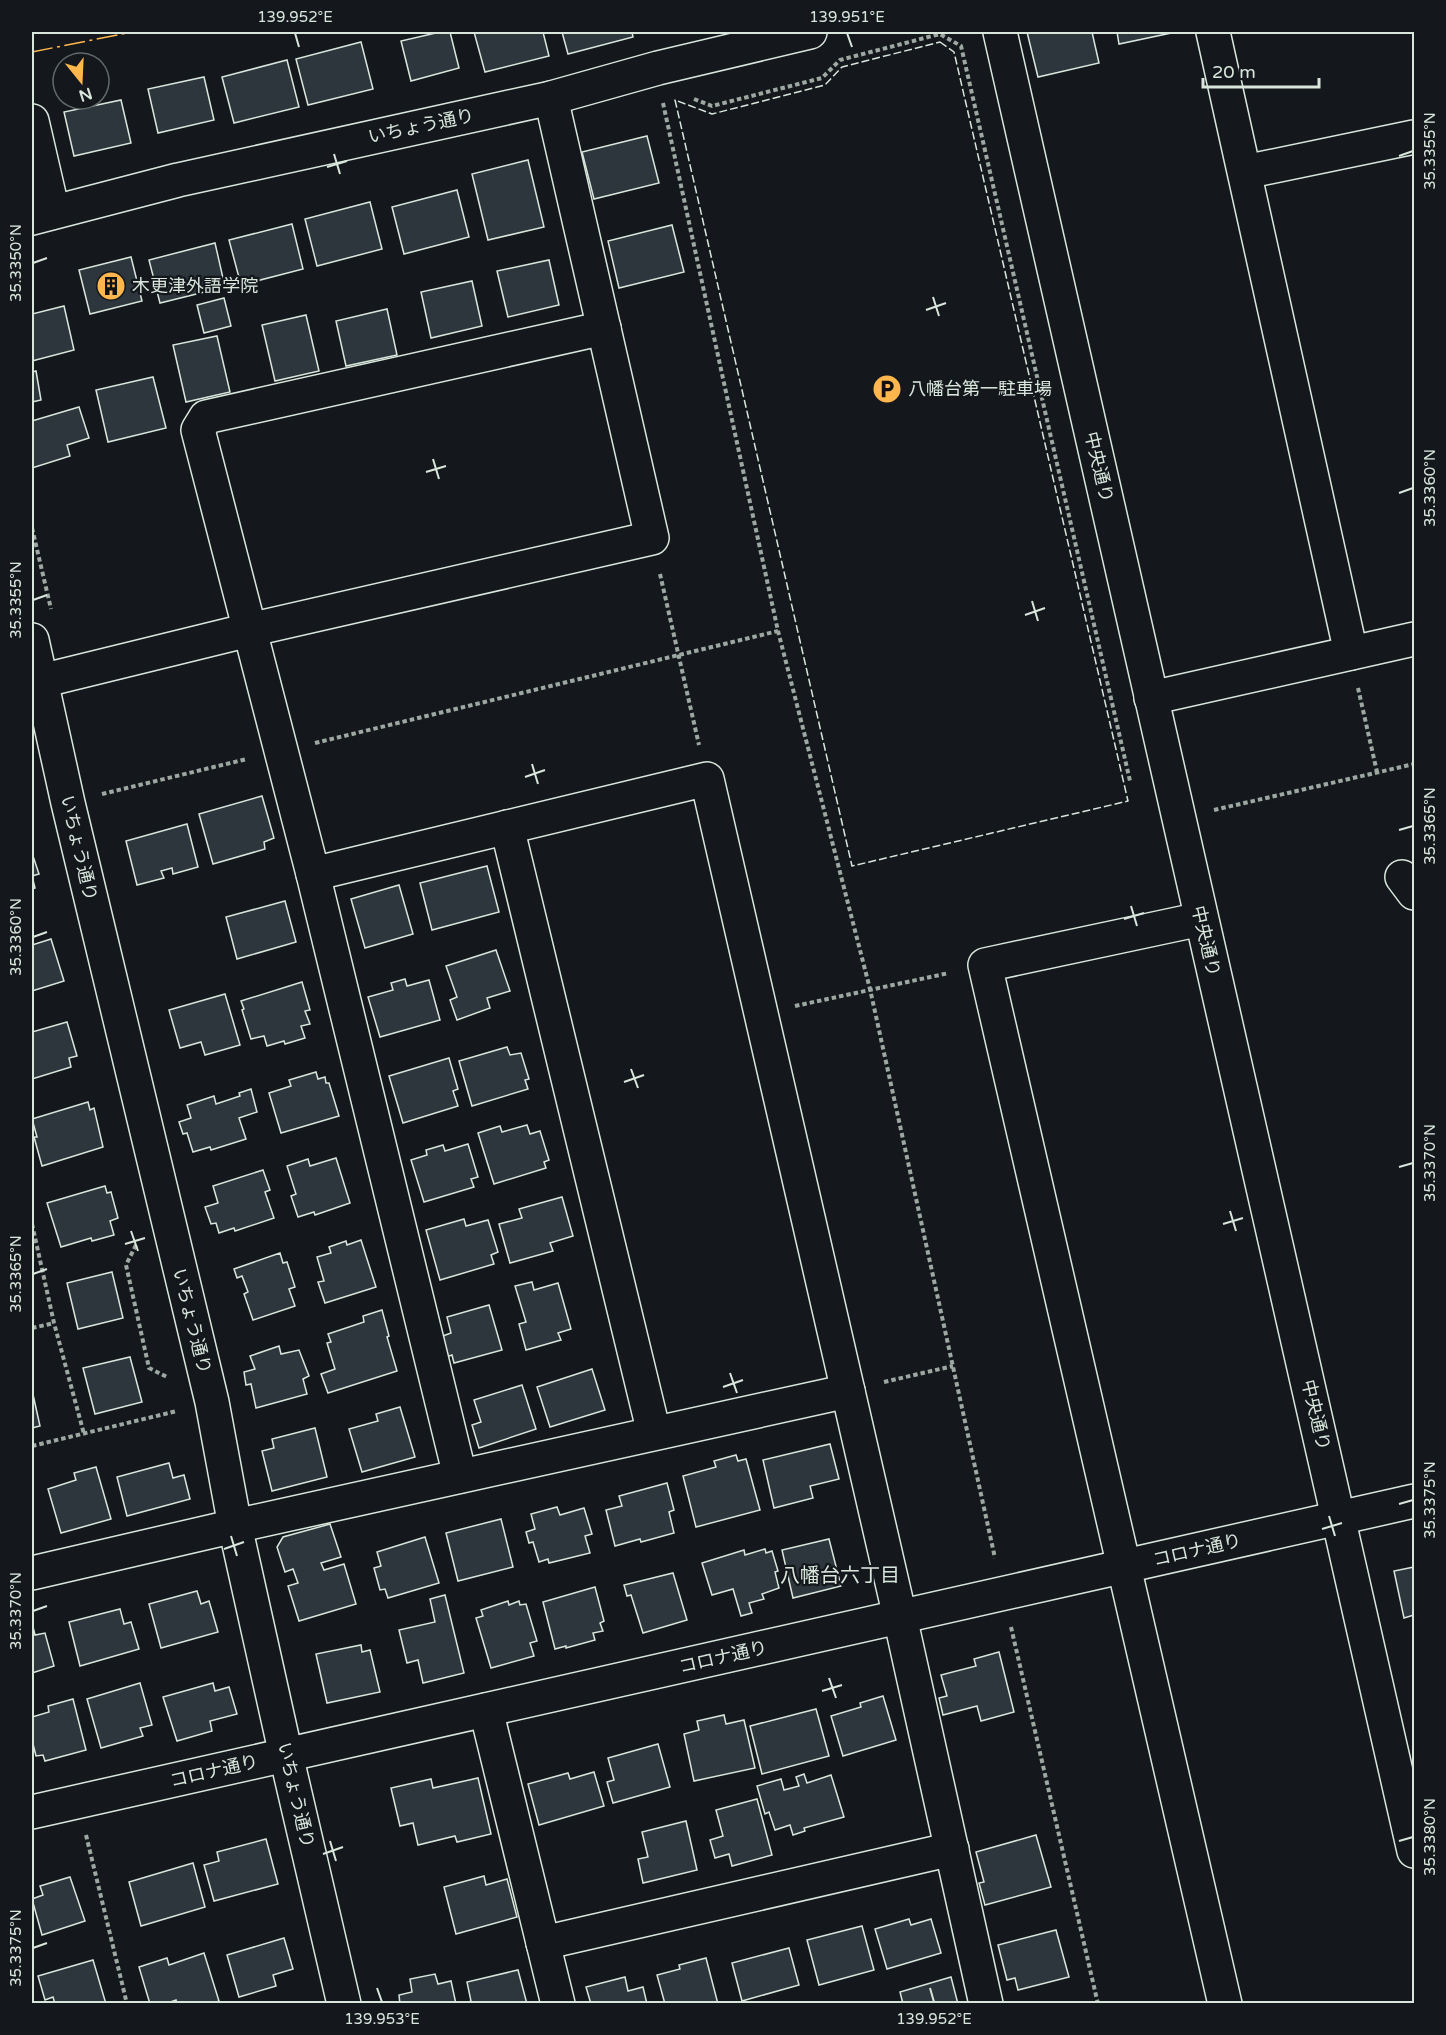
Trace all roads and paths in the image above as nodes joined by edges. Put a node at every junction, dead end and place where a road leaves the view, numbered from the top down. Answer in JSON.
{"nodes":[{"id":1,"x":810,"y":32,"type":"edge"},
{"id":2,"x":1000,"y":32,"type":"edge"},
{"id":3,"x":1213,"y":32,"type":"edge"},
{"id":4,"x":551,"y":98,"type":"junction"},
{"id":5,"x":662,"y":98,"type":"dead end"},
{"id":6,"x":691,"y":98,"type":"dead end"},
{"id":7,"x":32,"y":121,"type":"edge"},
{"id":8,"x":1414,"y":137,"type":"edge"},
{"id":9,"x":1245,"y":171,"type":"junction"},
{"id":10,"x":42,"y":215,"type":"edge"},
{"id":11,"x":604,"y":328,"type":"junction"},
{"id":12,"x":32,"y":528,"type":"edge"},
{"id":13,"x":652,"y":538,"type":"junction"},
{"id":14,"x":42,"y":628,"type":"edge"},
{"id":15,"x":249,"y":630,"type":"junction"},
{"id":16,"x":778,"y":631,"type":"junction"},
{"id":17,"x":1414,"y":639,"type":"edge"},
{"id":18,"x":1351,"y":653,"type":"junction"},
{"id":19,"x":679,"y":654,"type":"junction"},
{"id":20,"x":41,"y":681,"type":"junction"},
{"id":21,"x":1151,"y":698,"type":"junction"},
{"id":22,"x":280,"y":751,"type":"junction"},
{"id":23,"x":1414,"y":764,"type":"edge"},
{"id":24,"x":1377,"y":772,"type":"junction"},
{"id":25,"x":707,"y":778,"type":"junction"},
{"id":26,"x":1131,"y":788,"type":"dead end"},
{"id":27,"x":68,"y":803,"type":"junction"},
{"id":28,"x":1204,"y":813,"type":"dead end"},
{"id":29,"x":507,"y":827,"type":"junction"},
{"id":30,"x":313,"y":874,"type":"junction"},
{"id":31,"x":1201,"y":919,"type":"junction"},
{"id":32,"x":985,"y":965,"type":"junction"},
{"id":33,"x":870,"y":989,"type":"junction"},
{"id":34,"x":760,"y":1013,"type":"junction"},
{"id":35,"x":32,"y":1224,"type":"edge"},
{"id":36,"x":54,"y":1323,"type":"junction"},
{"id":37,"x":32,"y":1329,"type":"edge"},
{"id":38,"x":953,"y":1366,"type":"junction"},
{"id":39,"x":848,"y":1391,"type":"junction"},
{"id":40,"x":180,"y":1410,"type":"dead end"},
{"id":41,"x":654,"y":1433,"type":"junction"},
{"id":42,"x":84,"y":1434,"type":"junction"},
{"id":43,"x":32,"y":1446,"type":"edge"},
{"id":44,"x":460,"y":1476,"type":"junction"},
{"id":45,"x":1414,"y":1501,"type":"edge"},
{"id":46,"x":1340,"y":1518,"type":"junction"},
{"id":47,"x":235,"y":1526,"type":"junction"},
{"id":48,"x":1124,"y":1566,"type":"junction"},
{"id":49,"x":32,"y":1573,"type":"edge"},
{"id":50,"x":1003,"y":1594,"type":"junction"},
{"id":51,"x":900,"y":1617,"type":"junction"},
{"id":52,"x":486,"y":1710,"type":"junction"},
{"id":53,"x":286,"y":1755,"type":"junction"},
{"id":54,"x":32,"y":1812,"type":"edge"},
{"id":55,"x":86,"y":1830,"type":"dead end"},
{"id":56,"x":952,"y":1849,"type":"junction"},
{"id":57,"x":1414,"y":1851,"type":"edge"},
{"id":58,"x":543,"y":1943,"type":"junction"},
{"id":59,"x":127,"y":2004,"type":"edge"},
{"id":60,"x":344,"y":2004,"type":"edge"},
{"id":61,"x":558,"y":2004,"type":"edge"},
{"id":62,"x":986,"y":2004,"type":"edge"},
{"id":63,"x":1098,"y":2004,"type":"edge"},
{"id":64,"x":1225,"y":2004,"type":"edge"}],
"edges":[{"from":1,"to":4,"type":"street","name":"いちょう通り"},
{"from":2,"to":21,"type":"street","name":"中央通り"},
{"from":3,"to":9,"type":"street"},
{"from":4,"to":10,"type":"street","name":"いちょう通り"},
{"from":4,"to":11,"type":"street"},
{"from":5,"to":16,"type":"path"},
{"from":6,"to":26,"type":"path"},
{"from":7,"to":10,"type":"street"},
{"from":8,"to":9,"type":"street"},
{"from":9,"to":18,"type":"street"},
{"from":11,"to":13,"type":"street"},
{"from":11,"to":15,"type":"street"},
{"from":12,"to":14,"type":"path"},
{"from":13,"to":15,"type":"street"},
{"from":13,"to":19,"type":"path"},
{"from":14,"to":20,"type":"street","name":"いちょう通り"},
{"from":15,"to":20,"type":"street"},
{"from":15,"to":22,"type":"street"},
{"from":16,"to":19,"type":"path"},
{"from":16,"to":33,"type":"path"},
{"from":17,"to":18,"type":"street"},
{"from":18,"to":21,"type":"street"},
{"from":18,"to":24,"type":"path"},
{"from":19,"to":22,"type":"path"},
{"from":19,"to":25,"type":"path"},
{"from":20,"to":27,"type":"street","name":"いちょう通り"},
{"from":21,"to":31,"type":"street","name":"中央通り"},
{"from":22,"to":27,"type":"path"},
{"from":22,"to":30,"type":"street"},
{"from":23,"to":24,"type":"path"},
{"from":24,"to":28,"type":"path"},
{"from":25,"to":29,"type":"street"},
{"from":25,"to":34,"type":"street"},
{"from":27,"to":47,"type":"street","name":"いちょう通り"},
{"from":29,"to":30,"type":"street"},
{"from":29,"to":41,"type":"street"},
{"from":30,"to":44,"type":"street"},
{"from":31,"to":32,"type":"street"},
{"from":31,"to":46,"type":"street","name":"中央通り"},
{"from":32,"to":33,"type":"path"},
{"from":32,"to":48,"type":"street"},
{"from":33,"to":34,"type":"path"},
{"from":33,"to":38,"type":"path"},
{"from":34,"to":39,"type":"street"},
{"from":35,"to":36,"type":"path"},
{"from":36,"to":37,"type":"path"},
{"from":36,"to":42,"type":"path"},
{"from":38,"to":39,"type":"path"},
{"from":38,"to":50,"type":"path"},
{"from":39,"to":41,"type":"street"},
{"from":39,"to":51,"type":"street"},
{"from":40,"to":42,"type":"path"},
{"from":41,"to":44,"type":"street"},
{"from":42,"to":43,"type":"path"},
{"from":44,"to":47,"type":"street"},
{"from":45,"to":46,"type":"street","name":"コロナ通り"},
{"from":46,"to":48,"type":"street","name":"コロナ通り"},
{"from":46,"to":57,"type":"street","name":"中央通り"},
{"from":47,"to":49,"type":"street"},
{"from":47,"to":53,"type":"street","name":"いちょう通り"},
{"from":48,"to":50,"type":"street","name":"コロナ通り"},
{"from":48,"to":64,"type":"street"},
{"from":50,"to":51,"type":"street","name":"コロナ通り"},
{"from":50,"to":63,"type":"path"},
{"from":51,"to":52,"type":"street","name":"コロナ通り"},
{"from":51,"to":56,"type":"street"},
{"from":52,"to":53,"type":"street","name":"コロナ通り"},
{"from":52,"to":58,"type":"street"},
{"from":53,"to":54,"type":"street","name":"コロナ通り"},
{"from":53,"to":60,"type":"street","name":"いちょう通り"},
{"from":55,"to":59,"type":"path"},
{"from":56,"to":58,"type":"street"},
{"from":56,"to":62,"type":"street"},
{"from":58,"to":61,"type":"street"}]}
